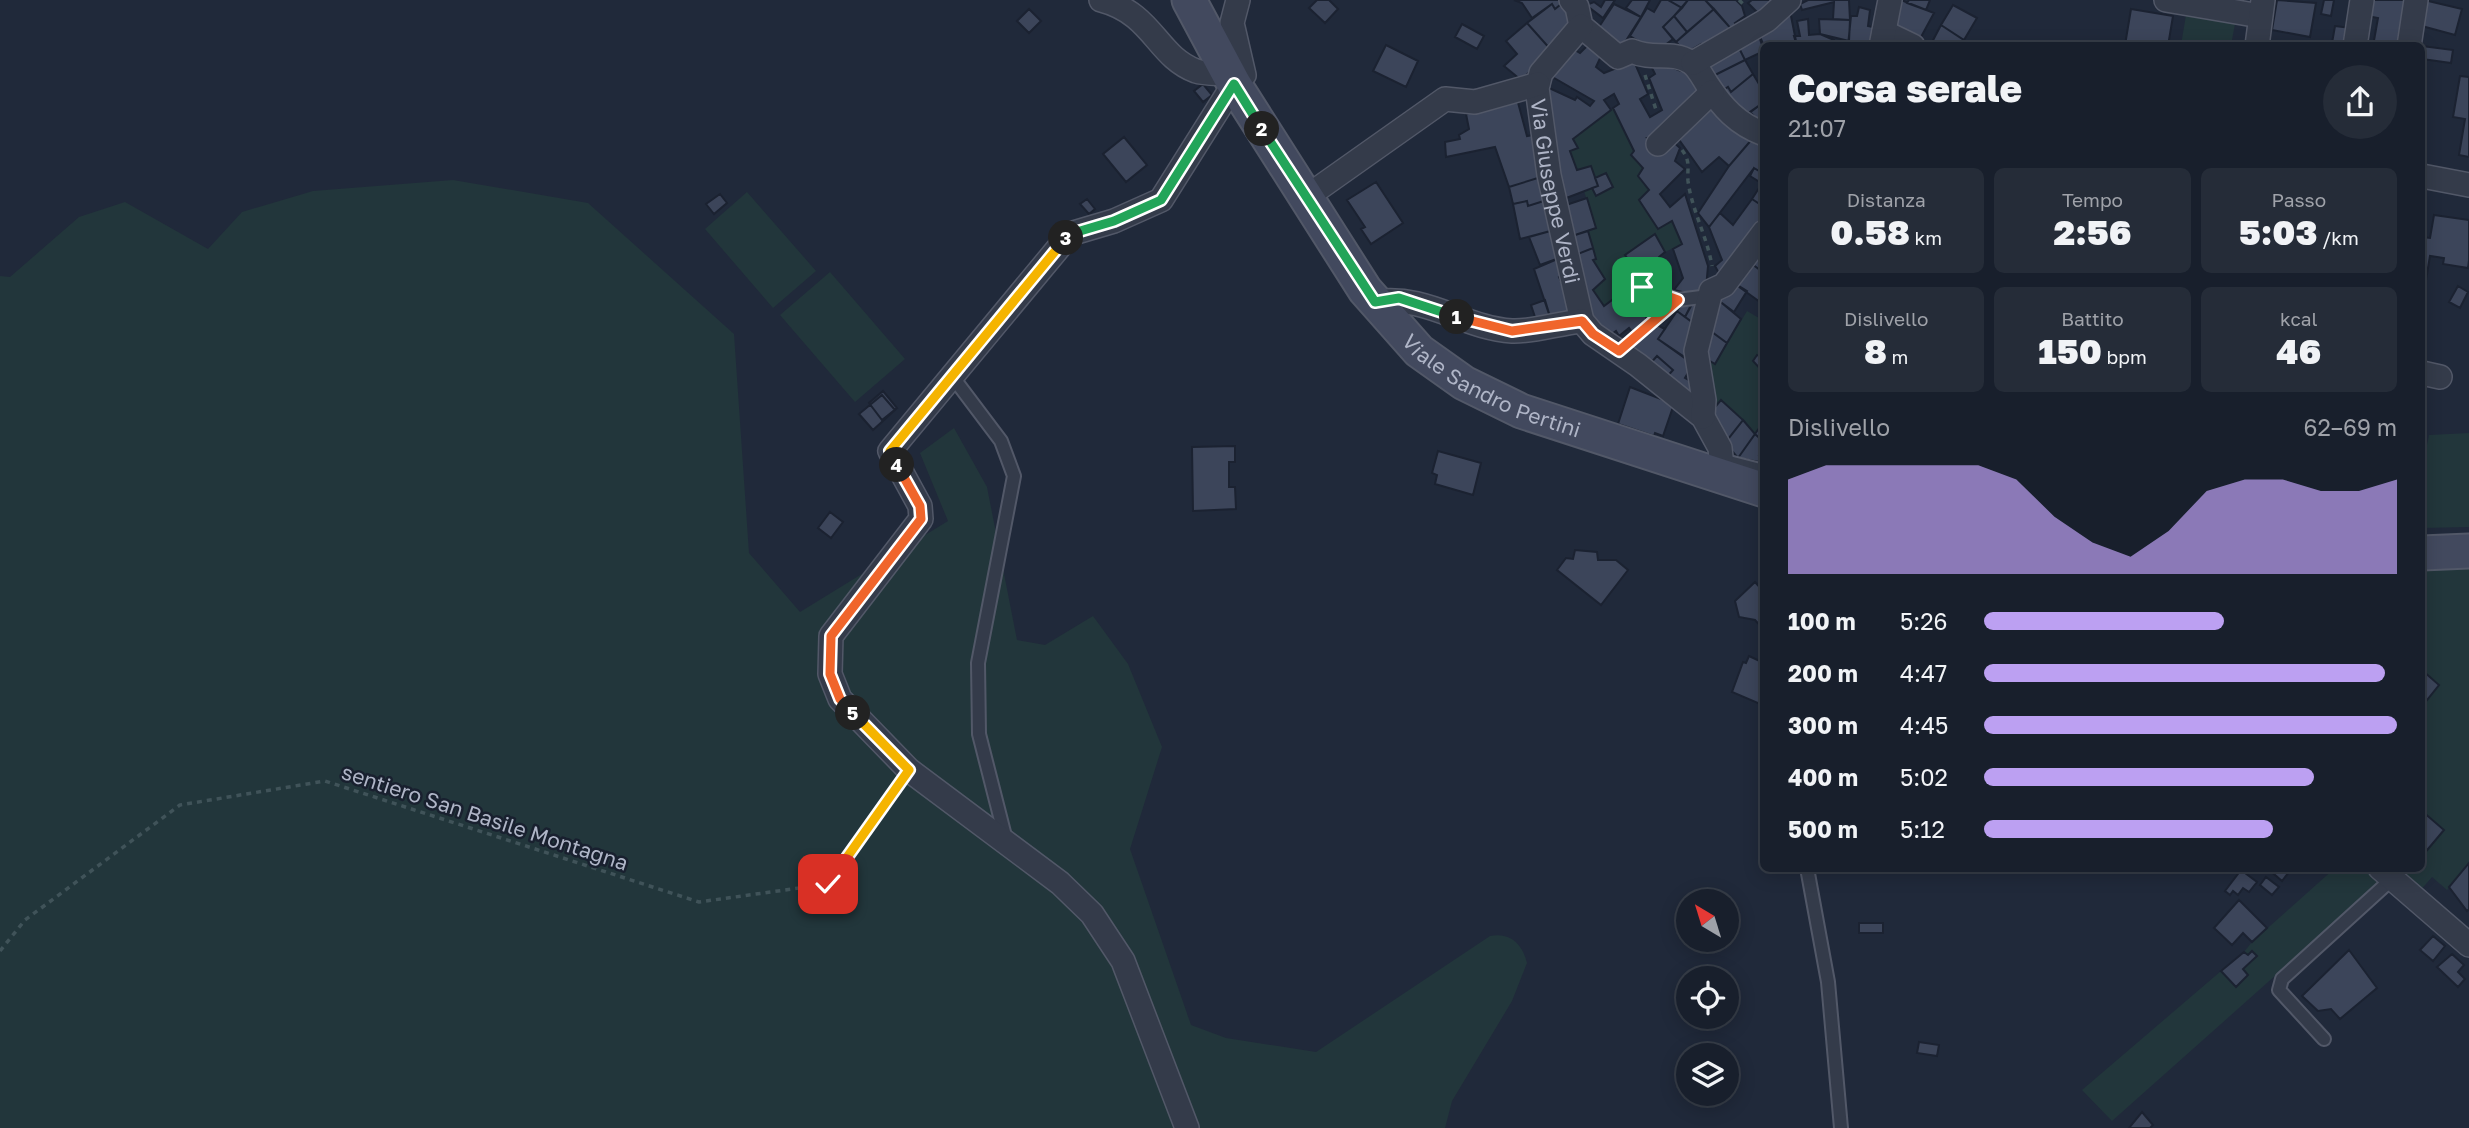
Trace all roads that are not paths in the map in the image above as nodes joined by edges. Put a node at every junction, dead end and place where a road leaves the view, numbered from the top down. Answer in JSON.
{"nodes":[{"id":1,"x":1101,"y":0,"type":"edge"},
{"id":2,"x":1189,"y":0,"type":"edge"},
{"id":3,"x":1238,"y":0,"type":"edge"},
{"id":4,"x":1571,"y":0,"type":"edge"},
{"id":5,"x":1789,"y":0,"type":"edge"},
{"id":6,"x":1890,"y":0,"type":"edge"},
{"id":7,"x":2166,"y":0,"type":"edge"},
{"id":8,"x":2362,"y":0,"type":"edge"},
{"id":9,"x":2416,"y":0,"type":"edge"},
{"id":10,"x":2262,"y":8,"type":"edge"},
{"id":11,"x":1581,"y":26,"type":"junction"},
{"id":12,"x":1883,"y":39,"type":"edge"},
{"id":13,"x":2256,"y":42,"type":"edge"},
{"id":14,"x":2356,"y":42,"type":"edge"},
{"id":15,"x":2410,"y":42,"type":"edge"},
{"id":16,"x":1693,"y":63,"type":"junction"},
{"id":17,"x":1231,"y":79,"type":"junction"},
{"id":18,"x":1538,"y":85,"type":"junction"},
{"id":19,"x":1712,"y":92,"type":"junction"},
{"id":20,"x":1760,"y":133,"type":"edge"},
{"id":21,"x":1664,"y":138,"type":"road end"},
{"id":22,"x":2425,"y":177,"type":"edge"},
{"id":23,"x":2469,"y":185,"type":"edge"},
{"id":24,"x":1305,"y":198,"type":"junction"},
{"id":25,"x":1760,"y":237,"type":"edge"},
{"id":26,"x":1642,"y":287,"type":"dead end"},
{"id":27,"x":1709,"y":295,"type":"junction"},
{"id":28,"x":1375,"y":302,"type":"junction"},
{"id":29,"x":1582,"y":321,"type":"junction"},
{"id":30,"x":952,"y":376,"type":"junction"},
{"id":31,"x":1703,"y":417,"type":"junction"},
{"id":32,"x":1723,"y":468,"type":"junction"},
{"id":33,"x":1760,"y":471,"type":"edge"},
{"id":34,"x":1760,"y":488,"type":"edge"},
{"id":35,"x":2469,"y":551,"type":"edge"},
{"id":36,"x":2425,"y":553,"type":"edge"},
{"id":37,"x":1007,"y":844,"type":"junction"},
{"id":38,"x":1808,"y":872,"type":"edge"},
{"id":39,"x":2386,"y":873,"type":"edge"},
{"id":40,"x":2469,"y":945,"type":"edge"},
{"id":41,"x":2324,"y":1039,"type":"dead end"},
{"id":42,"x":1187,"y":1128,"type":"edge"},
{"id":43,"x":1841,"y":1128,"type":"edge"}],
"edges":[{"from":1,"to":17,"type":"street"},
{"from":2,"to":17,"type":"street","name":"Viale Sandro Pertini"},
{"from":3,"to":17,"type":"street"},
{"from":4,"to":11,"type":"street"},
{"from":5,"to":16,"type":"street"},
{"from":6,"to":12,"type":"street"},
{"from":7,"to":10,"type":"street"},
{"from":8,"to":14,"type":"street"},
{"from":9,"to":15,"type":"street"},
{"from":10,"to":13,"type":"street"},
{"from":11,"to":16,"type":"street"},
{"from":11,"to":18,"type":"street","name":"Via Giuseppe Verdi"},
{"from":16,"to":19,"type":"street"},
{"from":17,"to":24,"type":"street","name":"Viale Sandro Pertini"},
{"from":17,"to":30,"type":"street"},
{"from":18,"to":24,"type":"street"},
{"from":18,"to":29,"type":"street","name":"Via Giuseppe Verdi"},
{"from":19,"to":20,"type":"street"},
{"from":19,"to":21,"type":"street"},
{"from":22,"to":23,"type":"street"},
{"from":24,"to":28,"type":"street","name":"Viale Sandro Pertini"},
{"from":25,"to":27,"type":"street"},
{"from":26,"to":27,"type":"lane"},
{"from":27,"to":31,"type":"street"},
{"from":28,"to":29,"type":"street"},
{"from":28,"to":32,"type":"street","name":"Viale Sandro Pertini"},
{"from":29,"to":31,"type":"street"},
{"from":30,"to":37,"type":"lane"},
{"from":30,"to":37,"type":"street"},
{"from":31,"to":32,"type":"street"},
{"from":32,"to":33,"type":"lane"},
{"from":32,"to":34,"type":"street","name":"Viale Sandro Pertini"},
{"from":35,"to":36,"type":"street"},
{"from":37,"to":42,"type":"street"},
{"from":38,"to":43,"type":"lane"},
{"from":39,"to":40,"type":"street"},
{"from":39,"to":41,"type":"lane"}]}
